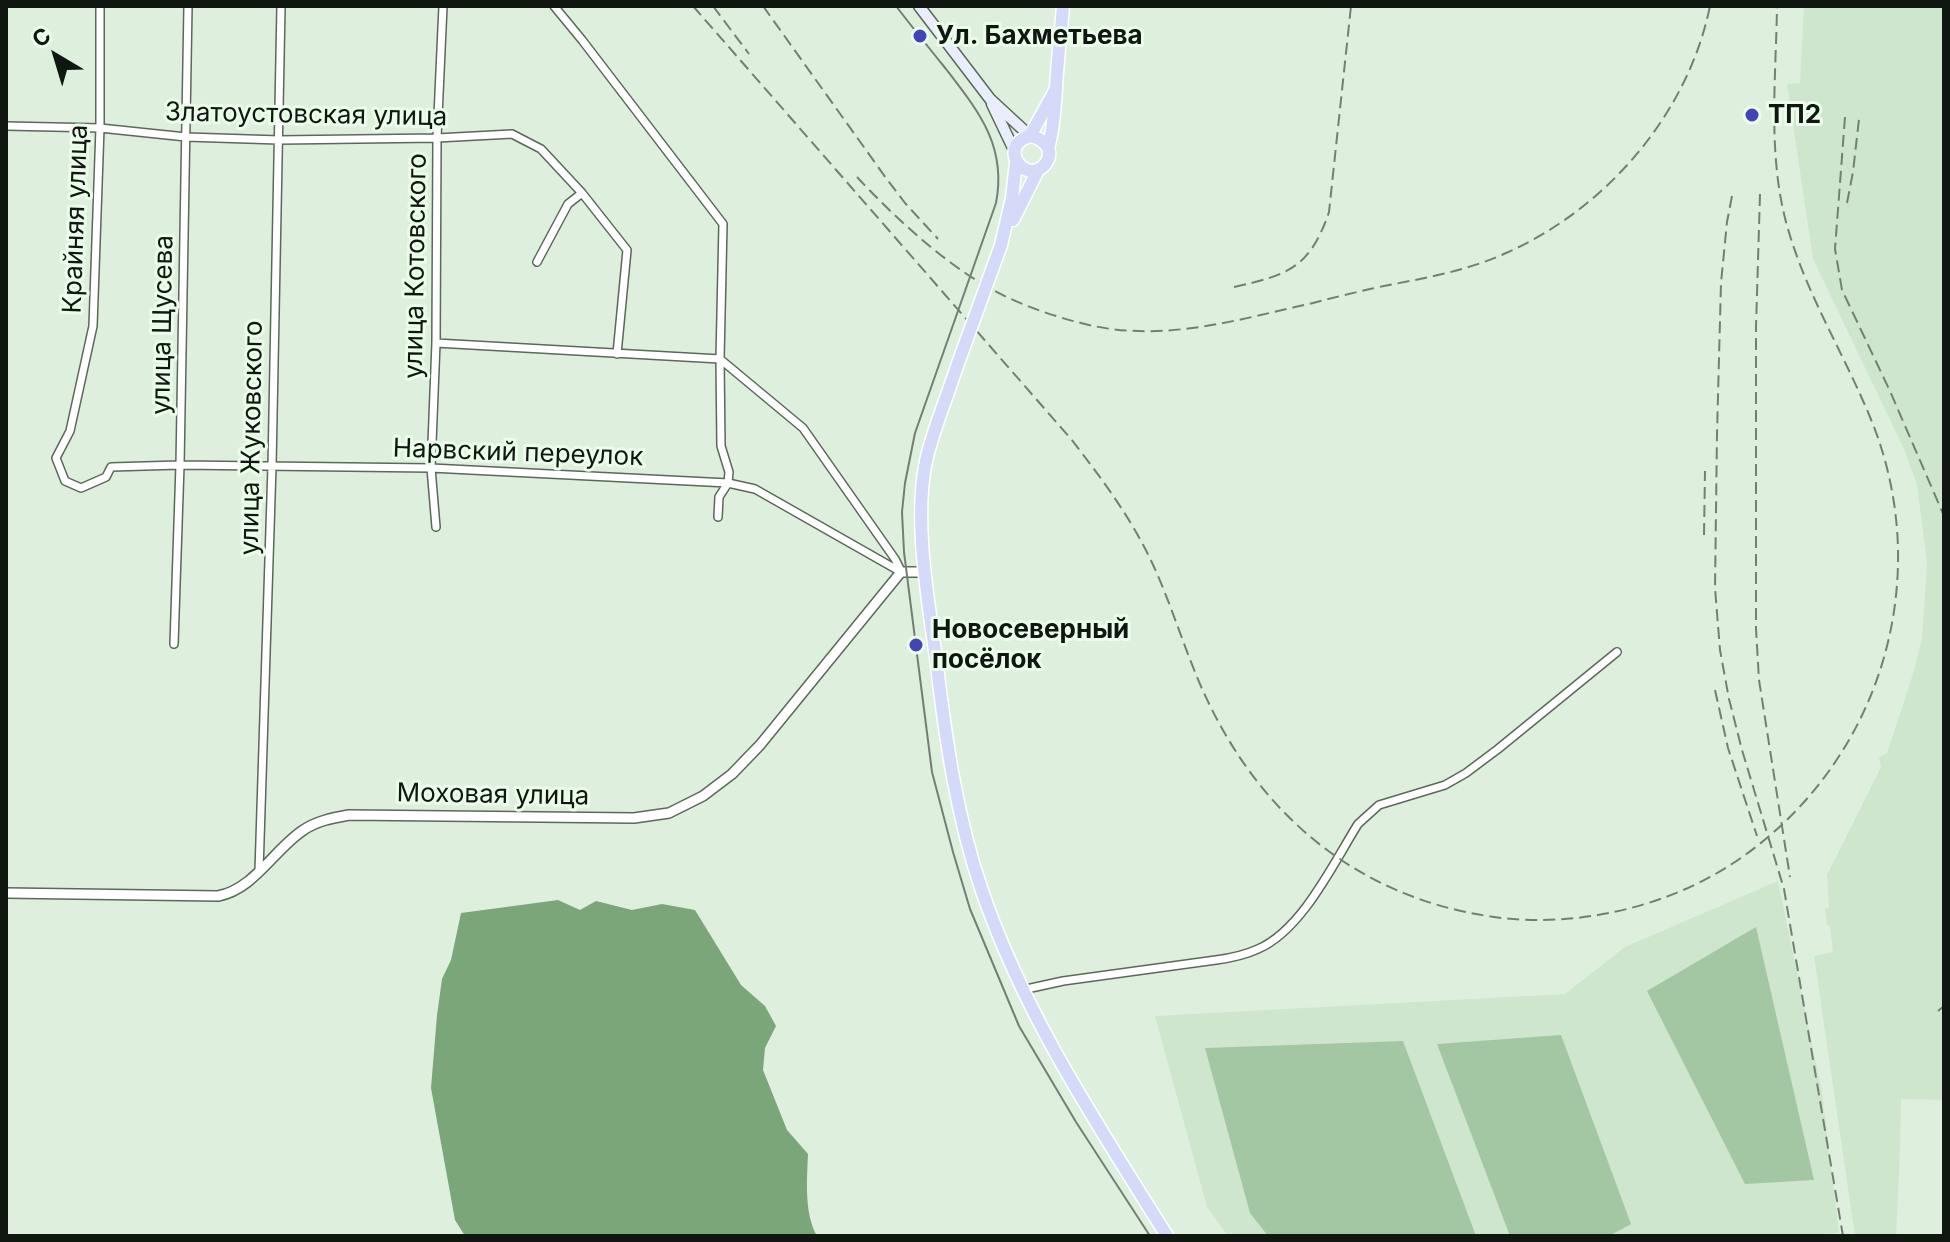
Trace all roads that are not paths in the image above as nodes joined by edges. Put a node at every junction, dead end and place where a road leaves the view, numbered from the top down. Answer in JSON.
{"nodes":[{"id":1,"x":100,"y":6,"type":"edge"},
{"id":2,"x":188,"y":6,"type":"edge"},
{"id":3,"x":281,"y":6,"type":"edge"},
{"id":4,"x":443,"y":6,"type":"edge"},
{"id":5,"x":554,"y":6,"type":"edge"},
{"id":6,"x":919,"y":6,"type":"edge"},
{"id":7,"x":1063,"y":6,"type":"edge"},
{"id":8,"x":1056,"y":89,"type":"junction"},
{"id":9,"x":990,"y":99,"type":"junction"},
{"id":10,"x":6,"y":126,"type":"edge"},
{"id":11,"x":100,"y":128,"type":"junction"},
{"id":12,"x":1030,"y":136,"type":"junction"},
{"id":13,"x":186,"y":137,"type":"junction"},
{"id":14,"x":437,"y":138,"type":"junction"},
{"id":15,"x":279,"y":140,"type":"junction"},
{"id":16,"x":1048,"y":148,"type":"junction"},
{"id":17,"x":1015,"y":156,"type":"junction"},
{"id":18,"x":1038,"y":170,"type":"junction"},
{"id":19,"x":582,"y":193,"type":"junction"},
{"id":20,"x":1001,"y":245,"type":"junction"},
{"id":21,"x":537,"y":262,"type":"dead end"},
{"id":22,"x":436,"y":343,"type":"junction"},
{"id":23,"x":617,"y":354,"type":"junction"},
{"id":24,"x":720,"y":359,"type":"junction"},
{"id":25,"x":180,"y":465,"type":"junction"},
{"id":26,"x":272,"y":466,"type":"junction"},
{"id":27,"x":111,"y":467,"type":"joint"},
{"id":28,"x":431,"y":468,"type":"junction"},
{"id":29,"x":728,"y":483,"type":"junction"},
{"id":30,"x":718,"y":517,"type":"dead end"},
{"id":31,"x":436,"y":527,"type":"dead end"},
{"id":32,"x":901,"y":572,"type":"junction"},
{"id":33,"x":925,"y":572,"type":"junction"},
{"id":34,"x":174,"y":644,"type":"dead end"},
{"id":35,"x":1617,"y":652,"type":"dead end"},
{"id":36,"x":259,"y":871,"type":"junction"},
{"id":37,"x":6,"y":893,"type":"edge"},
{"id":38,"x":1022,"y":990,"type":"junction"},
{"id":39,"x":1167,"y":1236,"type":"edge"}],
"edges":[{"from":1,"to":11,"type":"street","name":"Крайняя улица"},
{"from":2,"to":13,"type":"street","name":"улица Щусева"},
{"from":3,"to":15,"type":"street","name":"улица Жуковского"},
{"from":4,"to":14,"type":"street","name":"улица Котовского"},
{"from":5,"to":24,"type":"street"},
{"from":6,"to":9,"type":"main road"},
{"from":7,"to":8,"type":"main road"},
{"from":8,"to":12,"type":"main road"},
{"from":8,"to":16,"type":"main road"},
{"from":9,"to":12,"type":"main road"},
{"from":9,"to":17,"type":"main road"},
{"from":10,"to":11,"type":"street","name":"Златоустовская улица"},
{"from":11,"to":13,"type":"street","name":"Златоустовская улица"},
{"from":11,"to":27,"type":"street","name":"Крайняя улица"},
{"from":12,"to":16,"type":"main road"},
{"from":12,"to":17,"type":"main road"},
{"from":13,"to":15,"type":"street","name":"Златоустовская улица"},
{"from":13,"to":25,"type":"street","name":"улица Щусева"},
{"from":14,"to":15,"type":"street","name":"Златоустовская улица"},
{"from":14,"to":19,"type":"street","name":"Златоустовская улица"},
{"from":14,"to":22,"type":"street","name":"улица Котовского"},
{"from":15,"to":26,"type":"street","name":"улица Жуковского"},
{"from":16,"to":18,"type":"main road"},
{"from":17,"to":18,"type":"main road"},
{"from":17,"to":20,"type":"main road"},
{"from":18,"to":20,"type":"main road"},
{"from":19,"to":21,"type":"street"},
{"from":19,"to":23,"type":"street","name":"Златоустовская улица"},
{"from":20,"to":33,"type":"main road","bridge":true},
{"from":22,"to":23,"type":"street"},
{"from":22,"to":28,"type":"street","name":"улица Котовского"},
{"from":23,"to":24,"type":"street"},
{"from":24,"to":29,"type":"street"},
{"from":24,"to":32,"type":"street"},
{"from":25,"to":26,"type":"street","name":"Нарвский переулок"},
{"from":25,"to":27,"type":"street","name":"Нарвский переулок"},
{"from":25,"to":34,"type":"street","name":"улица Щусева"},
{"from":26,"to":28,"type":"street","name":"Нарвский переулок"},
{"from":26,"to":36,"type":"street","name":"улица Жуковского"},
{"from":28,"to":29,"type":"street","name":"Нарвский переулок"},
{"from":28,"to":31,"type":"street","name":"улица Котовского"},
{"from":29,"to":30,"type":"street"},
{"from":29,"to":32,"type":"street","name":"Нарвский переулок"},
{"from":32,"to":33,"type":"street"},
{"from":32,"to":36,"type":"street","name":"Моховая улица"},
{"from":33,"to":38,"type":"main road"},
{"from":35,"to":38,"type":"street"},
{"from":36,"to":37,"type":"street","name":"Моховая улица"},
{"from":38,"to":39,"type":"main road"}]}
